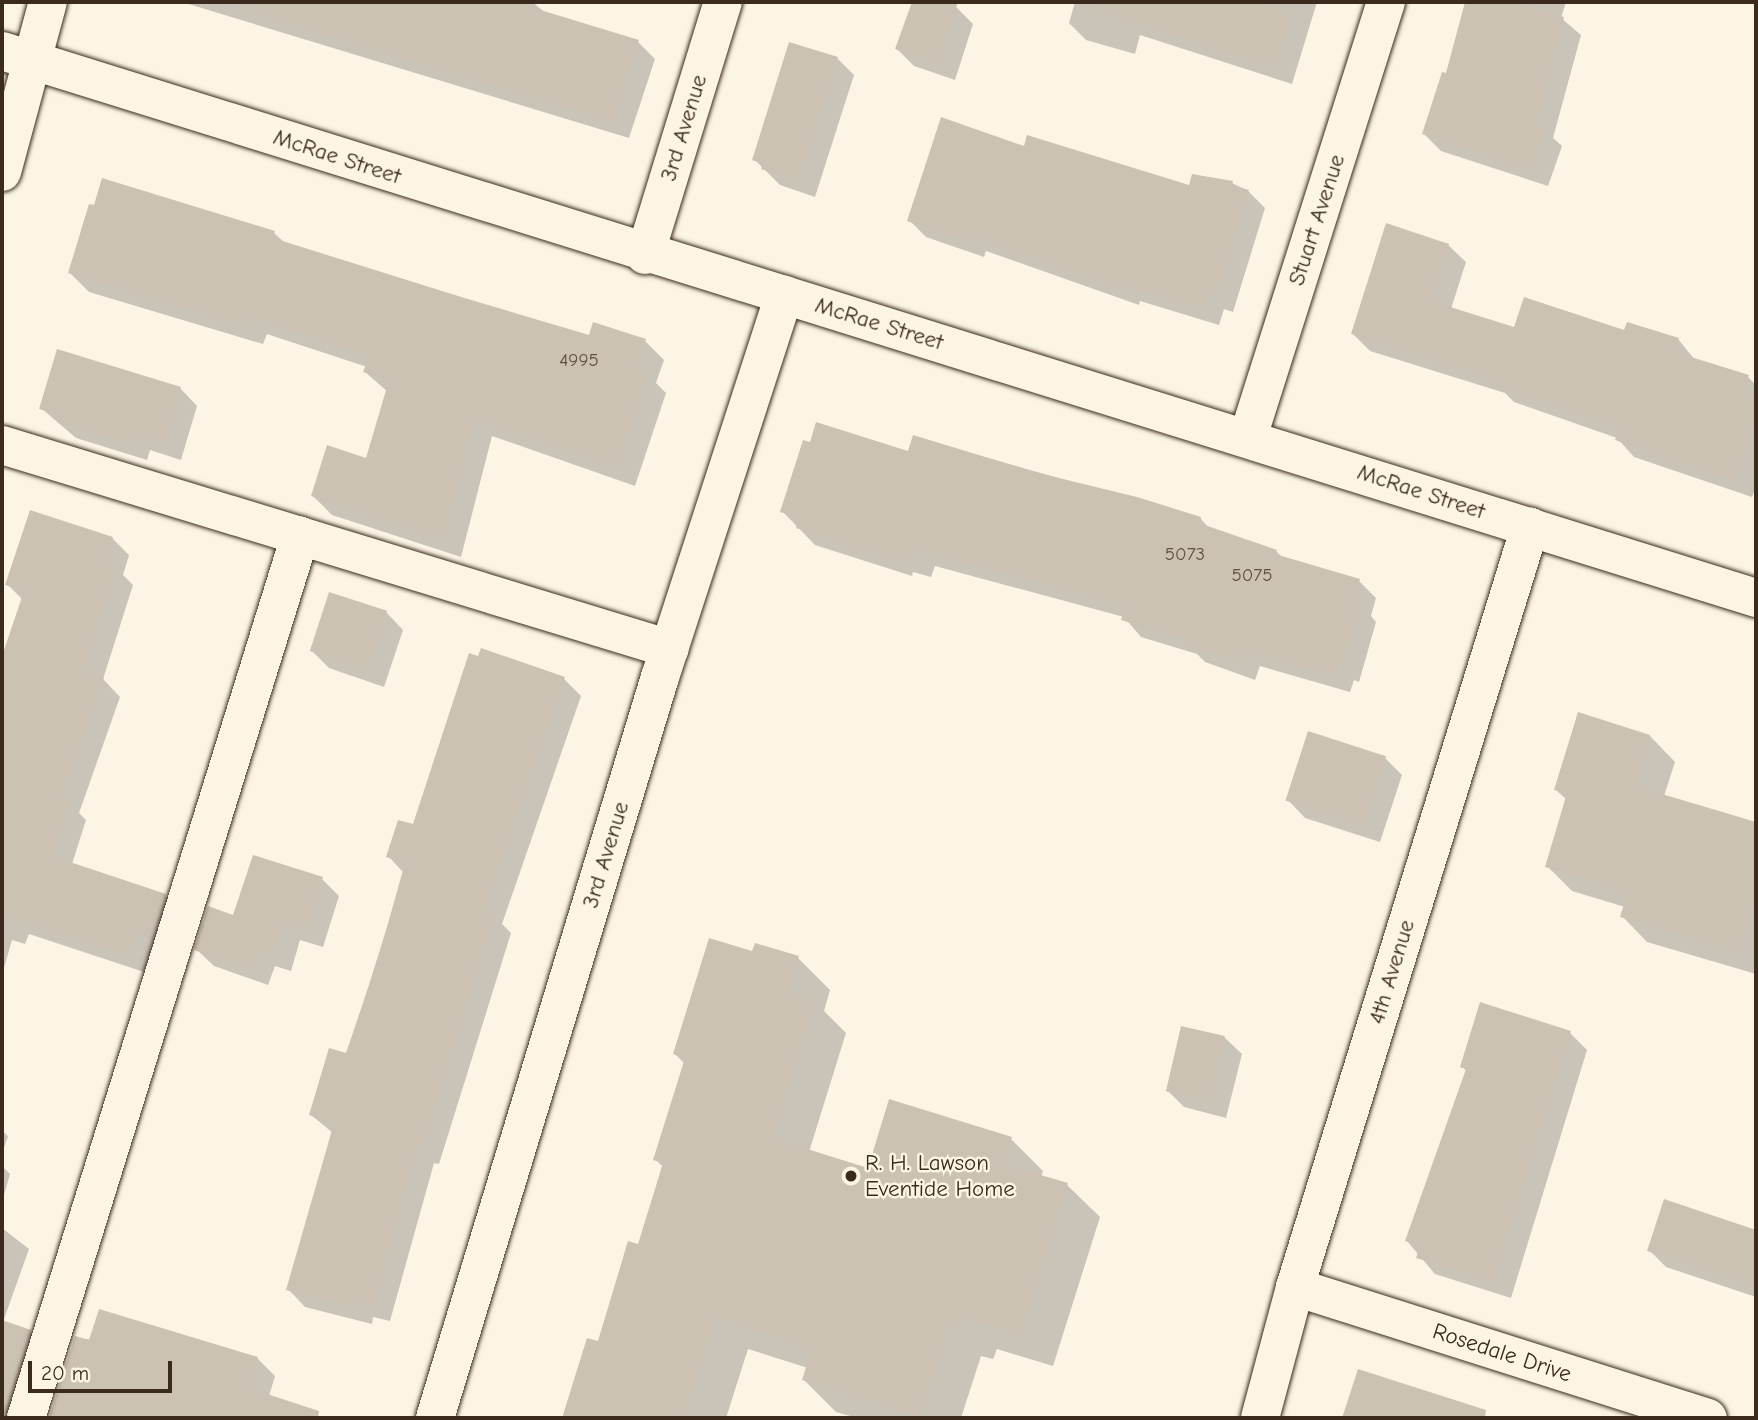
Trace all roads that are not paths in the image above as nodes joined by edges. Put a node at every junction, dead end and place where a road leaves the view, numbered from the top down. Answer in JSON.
{"nodes":[{"id":1,"x":48,"y":2,"type":"edge"},
{"id":2,"x":723,"y":2,"type":"edge"},
{"id":3,"x":1386,"y":2,"type":"edge"},
{"id":4,"x":16,"y":55,"type":"edge"},
{"id":5,"x":2,"y":172,"type":"edge"},
{"id":6,"x":645,"y":255,"type":"junction"},
{"id":7,"x":784,"y":295,"type":"junction"},
{"id":8,"x":1248,"y":437,"type":"junction"},
{"id":9,"x":2,"y":444,"type":"edge"},
{"id":10,"x":1530,"y":527,"type":"junction"},
{"id":11,"x":300,"y":536,"type":"junction"},
{"id":12,"x":1756,"y":598,"type":"edge"},
{"id":13,"x":670,"y":649,"type":"junction"},
{"id":14,"x":1295,"y":1287,"type":"junction"},
{"id":15,"x":26,"y":1418,"type":"edge"},
{"id":16,"x":435,"y":1418,"type":"edge"},
{"id":17,"x":1260,"y":1418,"type":"edge"},
{"id":18,"x":1709,"y":1418,"type":"edge"}],
"edges":[{"from":1,"to":4,"type":"street"},
{"from":2,"to":6,"type":"street","name":"3rd Avenue"},
{"from":3,"to":8,"type":"street","name":"Stuart Avenue"},
{"from":4,"to":5,"type":"street"},
{"from":4,"to":6,"type":"street","name":"McRae Street"},
{"from":6,"to":7,"type":"street","name":"McRae Street"},
{"from":7,"to":8,"type":"street","name":"McRae Street"},
{"from":7,"to":13,"type":"street","name":"3rd Avenue"},
{"from":8,"to":10,"type":"street","name":"McRae Street"},
{"from":9,"to":11,"type":"street"},
{"from":10,"to":12,"type":"street","name":"McRae Street"},
{"from":10,"to":14,"type":"street","name":"4th Avenue"},
{"from":11,"to":13,"type":"street"},
{"from":11,"to":15,"type":"street"},
{"from":13,"to":16,"type":"street","name":"3rd Avenue"},
{"from":14,"to":17,"type":"street","name":"4th Avenue"},
{"from":14,"to":18,"type":"street","name":"Rosedale Drive"}]}
